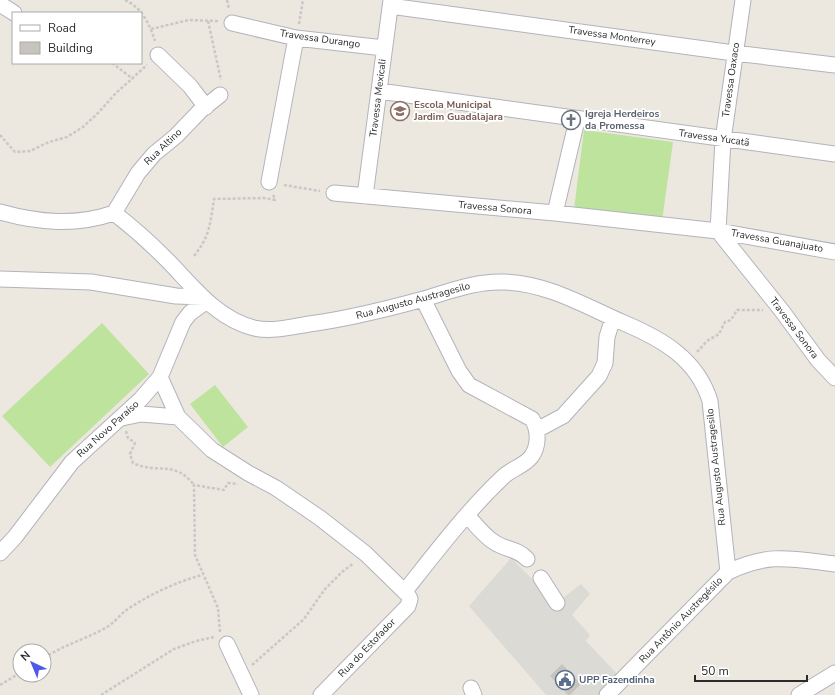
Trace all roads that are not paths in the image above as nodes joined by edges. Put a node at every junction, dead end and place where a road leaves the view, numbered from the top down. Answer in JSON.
{"nodes":[{"id":1,"x":743,"y":0,"type":"edge"},
{"id":2,"x":391,"y":3,"type":"edge"},
{"id":3,"x":0,"y":4,"type":"edge"},
{"id":4,"x":12,"y":12,"type":"edge"},
{"id":5,"x":232,"y":23,"type":"road end"},
{"id":6,"x":296,"y":38,"type":"junction"},
{"id":7,"x":384,"y":48,"type":"junction"},
{"id":8,"x":734,"y":53,"type":"junction"},
{"id":9,"x":158,"y":55,"type":"road end"},
{"id":10,"x":835,"y":65,"type":"edge"},
{"id":11,"x":378,"y":91,"type":"junction"},
{"id":12,"x":220,"y":95,"type":"road end"},
{"id":13,"x":206,"y":107,"type":"junction"},
{"id":14,"x":577,"y":120,"type":"junction"},
{"id":15,"x":723,"y":140,"type":"junction"},
{"id":16,"x":835,"y":154,"type":"edge"},
{"id":17,"x":269,"y":182,"type":"road end"},
{"id":18,"x":334,"y":193,"type":"road end"},
{"id":19,"x":365,"y":196,"type":"junction"},
{"id":20,"x":0,"y":212,"type":"edge"},
{"id":21,"x":114,"y":213,"type":"junction"},
{"id":22,"x":555,"y":213,"type":"junction"},
{"id":23,"x":718,"y":231,"type":"junction"},
{"id":24,"x":835,"y":252,"type":"edge"},
{"id":25,"x":0,"y":279,"type":"edge"},
{"id":26,"x":205,"y":299,"type":"junction"},
{"id":27,"x":423,"y":300,"type":"junction"},
{"id":28,"x":613,"y":318,"type":"junction"},
{"id":29,"x":160,"y":377,"type":"junction"},
{"id":30,"x":835,"y":378,"type":"edge"},
{"id":31,"x":178,"y":417,"type":"junction"},
{"id":32,"x":119,"y":420,"type":"junction"},
{"id":33,"x":537,"y":430,"type":"junction"},
{"id":34,"x":467,"y":515,"type":"junction"},
{"id":35,"x":0,"y":554,"type":"edge"},
{"id":36,"x":835,"y":564,"type":"edge"},
{"id":37,"x":728,"y":572,"type":"junction"},
{"id":38,"x":407,"y":595,"type":"junction"},
{"id":39,"x":557,"y":602,"type":"dead end"},
{"id":40,"x":224,"y":640,"type":"road end"},
{"id":41,"x":835,"y":673,"type":"edge"},
{"id":42,"x":251,"y":695,"type":"edge"},
{"id":43,"x":321,"y":695,"type":"edge"},
{"id":44,"x":607,"y":695,"type":"edge"},
{"id":45,"x":799,"y":695,"type":"edge"}],
"edges":[{"from":1,"to":8,"type":"street","name":"Travessa Oaxaco"},
{"from":2,"to":7,"type":"street","name":"Travessa Mexicali"},
{"from":2,"to":8,"type":"street","name":"Travessa Monterrey"},
{"from":3,"to":4,"type":"street"},
{"from":5,"to":6,"type":"street","name":"Travessa Durango"},
{"from":6,"to":7,"type":"street","name":"Travessa Durango"},
{"from":6,"to":17,"type":"street"},
{"from":7,"to":11,"type":"street","name":"Travessa Mexicali"},
{"from":8,"to":10,"type":"street","name":"Travessa Monterrey"},
{"from":8,"to":15,"type":"street","name":"Travessa Oaxaco"},
{"from":9,"to":13,"type":"street"},
{"from":11,"to":14,"type":"street","name":"Travessa Yucatã"},
{"from":11,"to":19,"type":"street","name":"Travessa Mexicali"},
{"from":12,"to":13,"type":"street","name":"Rua Altino"},
{"from":13,"to":21,"type":"street","name":"Rua Altino"},
{"from":14,"to":15,"type":"street","name":"Travessa Yucatã"},
{"from":14,"to":22,"type":"street"},
{"from":15,"to":16,"type":"street","name":"Travessa Yucatã"},
{"from":15,"to":23,"type":"street","name":"Travessa Oaxaco"},
{"from":18,"to":19,"type":"street","name":"Travessa Sonora"},
{"from":19,"to":22,"type":"street","name":"Travessa Sonora"},
{"from":20,"to":21,"type":"street"},
{"from":21,"to":26,"type":"street","name":"Rua Augusto Austragesilo"},
{"from":22,"to":23,"type":"street","name":"Travessa Sonora"},
{"from":23,"to":24,"type":"street","name":"Travessa Guanajuato"},
{"from":23,"to":30,"type":"street","name":"Travessa Sonora"},
{"from":25,"to":26,"type":"street"},
{"from":26,"to":27,"type":"street","name":"Rua Augusto Austragesilo"},
{"from":26,"to":29,"type":"street","name":"Rua Novo Paraíso"},
{"from":27,"to":28,"type":"street","name":"Rua Augusto Austragesilo"},
{"from":27,"to":33,"type":"street"},
{"from":28,"to":33,"type":"street"},
{"from":28,"to":37,"type":"street","name":"Rua Augusto Austragesilo"},
{"from":29,"to":31,"type":"street"},
{"from":29,"to":32,"type":"street","name":"Rua Novo Paraíso"},
{"from":31,"to":32,"type":"street"},
{"from":31,"to":38,"type":"street"},
{"from":32,"to":35,"type":"street","name":"Rua Novo Paraíso"},
{"from":33,"to":34,"type":"street","name":"Rua do Estofador"},
{"from":34,"to":38,"type":"street","name":"Rua do Estofador"},
{"from":34,"to":39,"type":"street"},
{"from":36,"to":37,"type":"street","name":"Rua Antônio Austregésilo"},
{"from":37,"to":44,"type":"street","name":"Rua Antônio Austregésilo"},
{"from":38,"to":43,"type":"street","name":"Rua do Estofador"},
{"from":40,"to":42,"type":"street"},
{"from":41,"to":45,"type":"street"}]}
